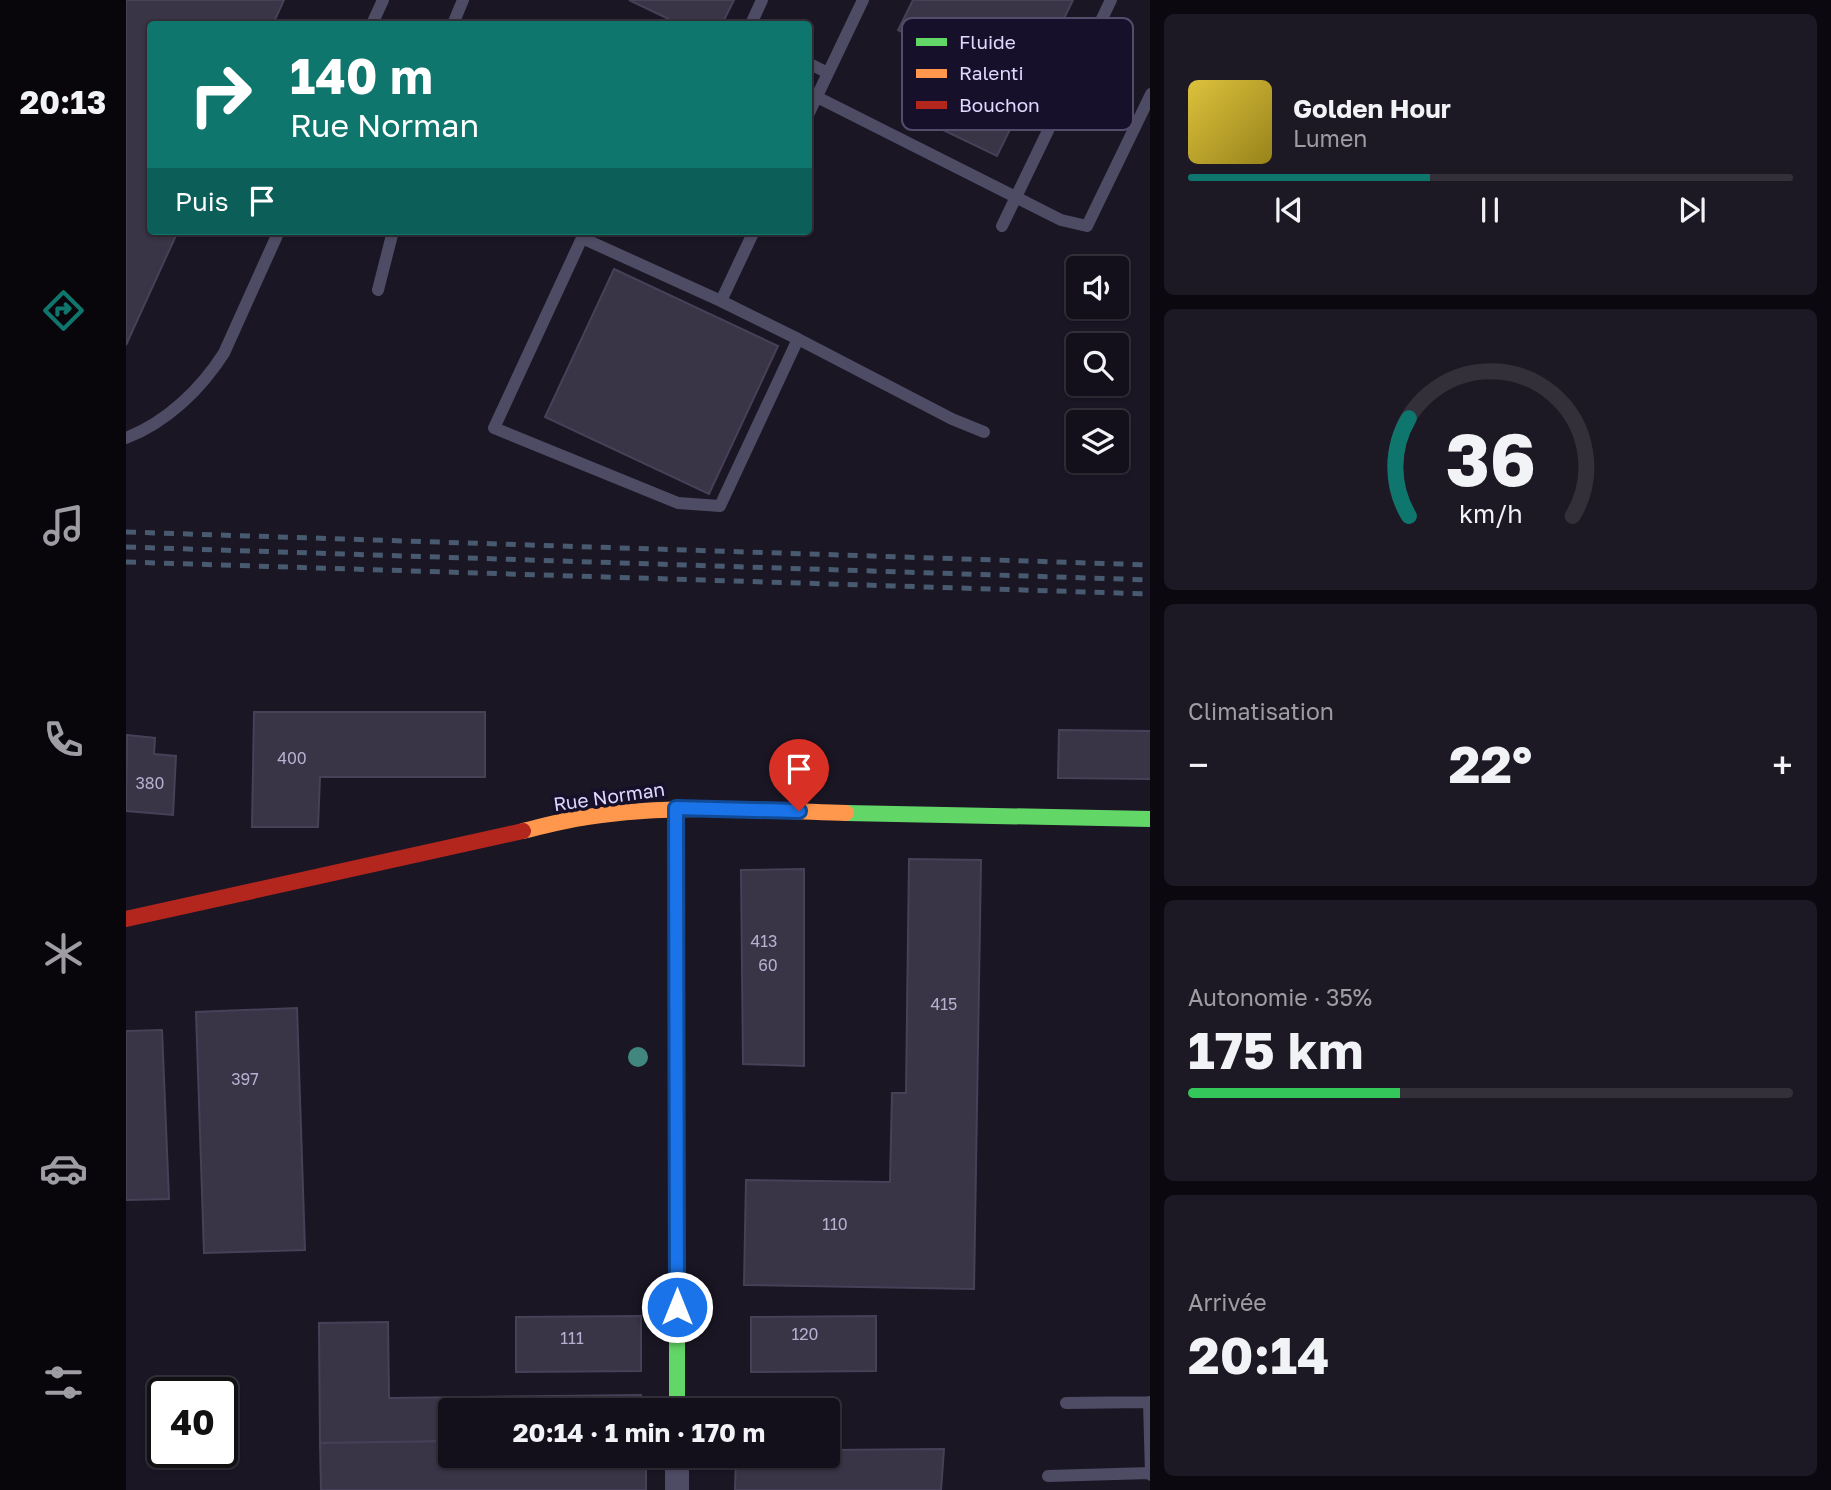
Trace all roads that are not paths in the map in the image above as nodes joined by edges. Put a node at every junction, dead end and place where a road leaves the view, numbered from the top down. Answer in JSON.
{"nodes":[{"id":1,"x":383,"y":0,"type":"edge"},
{"id":2,"x":463,"y":0,"type":"edge"},
{"id":3,"x":762,"y":0,"type":"edge"},
{"id":4,"x":863,"y":0,"type":"edge"},
{"id":5,"x":1111,"y":0,"type":"edge"},
{"id":6,"x":1102,"y":18,"type":"edge"},
{"id":7,"x":373,"y":21,"type":"edge"},
{"id":8,"x":454,"y":21,"type":"edge"},
{"id":9,"x":752,"y":21,"type":"edge"},
{"id":10,"x":812,"y":65,"type":"edge"},
{"id":11,"x":828,"y":73,"type":"junction"},
{"id":12,"x":1150,"y":94,"type":"edge"},
{"id":13,"x":817,"y":97,"type":"junction"},
{"id":14,"x":812,"y":107,"type":"edge"},
{"id":15,"x":1137,"y":123,"type":"junction"},
{"id":16,"x":1049,"y":130,"type":"edge"},
{"id":17,"x":1150,"y":130,"type":"edge"},
{"id":18,"x":1017,"y":196,"type":"junction"},
{"id":19,"x":1002,"y":226,"type":"dead end"},
{"id":20,"x":277,"y":235,"type":"edge"},
{"id":21,"x":392,"y":235,"type":"edge"},
{"id":22,"x":752,"y":235,"type":"edge"},
{"id":23,"x":378,"y":290,"type":"dead end"},
{"id":24,"x":721,"y":301,"type":"junction"},
{"id":25,"x":798,"y":338,"type":"junction"},
{"id":26,"x":984,"y":432,"type":"dead end"},
{"id":27,"x":126,"y":438,"type":"edge"},
{"id":28,"x":676,"y":808,"type":"junction"},
{"id":29,"x":1150,"y":819,"type":"edge"},
{"id":30,"x":126,"y":919,"type":"edge"},
{"id":31,"x":677,"y":1398,"type":"edge"},
{"id":32,"x":1149,"y":1402,"type":"edge"},
{"id":33,"x":1066,"y":1403,"type":"dead end"},
{"id":34,"x":677,"y":1468,"type":"edge"},
{"id":35,"x":1150,"y":1474,"type":"edge"},
{"id":36,"x":1048,"y":1476,"type":"dead end"},
{"id":37,"x":677,"y":1490,"type":"edge"}],
"edges":[{"from":1,"to":7,"type":"lane"},
{"from":2,"to":8,"type":"lane"},
{"from":3,"to":9,"type":"lane"},
{"from":4,"to":11,"type":"lane"},
{"from":5,"to":6,"type":"lane"},
{"from":10,"to":11,"type":"lane"},
{"from":11,"to":13,"type":"lane"},
{"from":12,"to":15,"type":"lane"},
{"from":13,"to":14,"type":"lane"},
{"from":13,"to":18,"type":"lane"},
{"from":15,"to":17,"type":"lane"},
{"from":15,"to":18,"type":"lane"},
{"from":16,"to":18,"type":"lane"},
{"from":18,"to":19,"type":"lane"},
{"from":20,"to":27,"type":"lane"},
{"from":21,"to":23,"type":"lane"},
{"from":22,"to":24,"type":"lane"},
{"from":24,"to":25,"type":"lane"},
{"from":24,"to":25,"type":"lane"},
{"from":25,"to":26,"type":"lane"},
{"from":28,"to":29,"type":"street","name":"Rue Norman"},
{"from":28,"to":30,"type":"street","name":"Rue Norman"},
{"from":28,"to":31,"type":"street"},
{"from":32,"to":33,"type":"lane"},
{"from":32,"to":35,"type":"lane"},
{"from":34,"to":37,"type":"street"},
{"from":35,"to":36,"type":"lane"}]}
